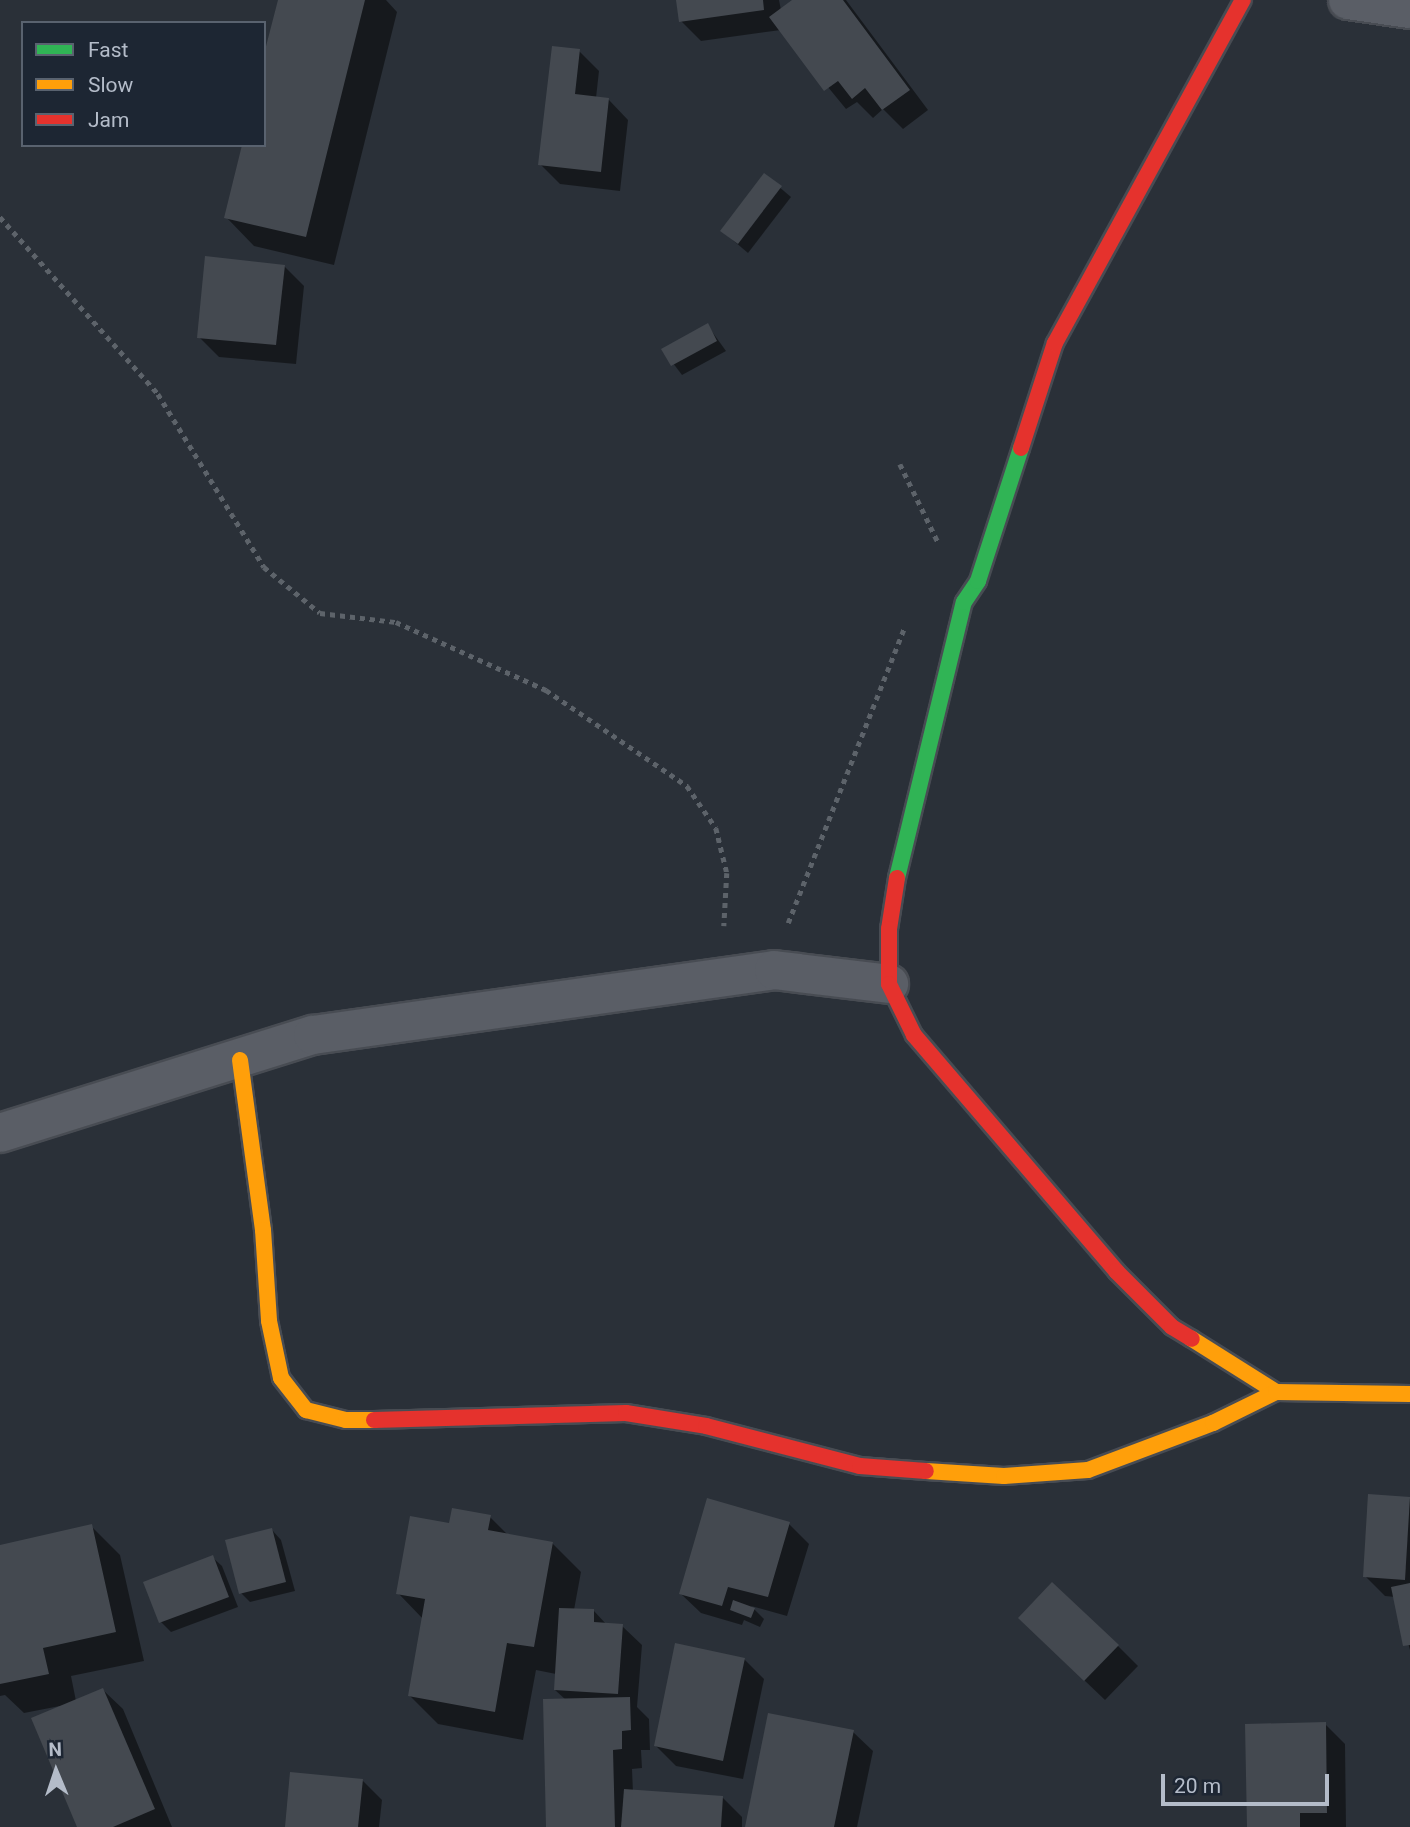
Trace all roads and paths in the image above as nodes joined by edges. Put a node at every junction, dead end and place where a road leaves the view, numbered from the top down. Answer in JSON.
{"nodes":[{"id":1,"x":1243,"y":0,"type":"edge"},
{"id":2,"x":1348,"y":0,"type":"edge"},
{"id":3,"x":1410,"y":9,"type":"edge"},
{"id":4,"x":0,"y":217,"type":"edge"},
{"id":5,"x":900,"y":464,"type":"dead end"},
{"id":6,"x":933,"y":554,"type":"dead end"},
{"id":7,"x":908,"y":616,"type":"dead end"},
{"id":8,"x":774,"y":970,"type":"junction"},
{"id":9,"x":708,"y":977,"type":"junction"},
{"id":10,"x":889,"y":984,"type":"junction"},
{"id":11,"x":240,"y":1059,"type":"junction"},
{"id":12,"x":0,"y":1133,"type":"edge"},
{"id":13,"x":1276,"y":1392,"type":"junction"},
{"id":14,"x":1410,"y":1394,"type":"edge"}],
"edges":[{"from":1,"to":10,"type":"street"},
{"from":2,"to":3,"type":"street"},
{"from":4,"to":9,"type":"path"},
{"from":5,"to":6,"type":"path"},
{"from":7,"to":8,"type":"path"},
{"from":8,"to":9,"type":"street"},
{"from":8,"to":10,"type":"street"},
{"from":9,"to":11,"type":"street"},
{"from":10,"to":13,"type":"street"},
{"from":11,"to":12,"type":"street"},
{"from":11,"to":13,"type":"street"},
{"from":13,"to":14,"type":"street"}]}
